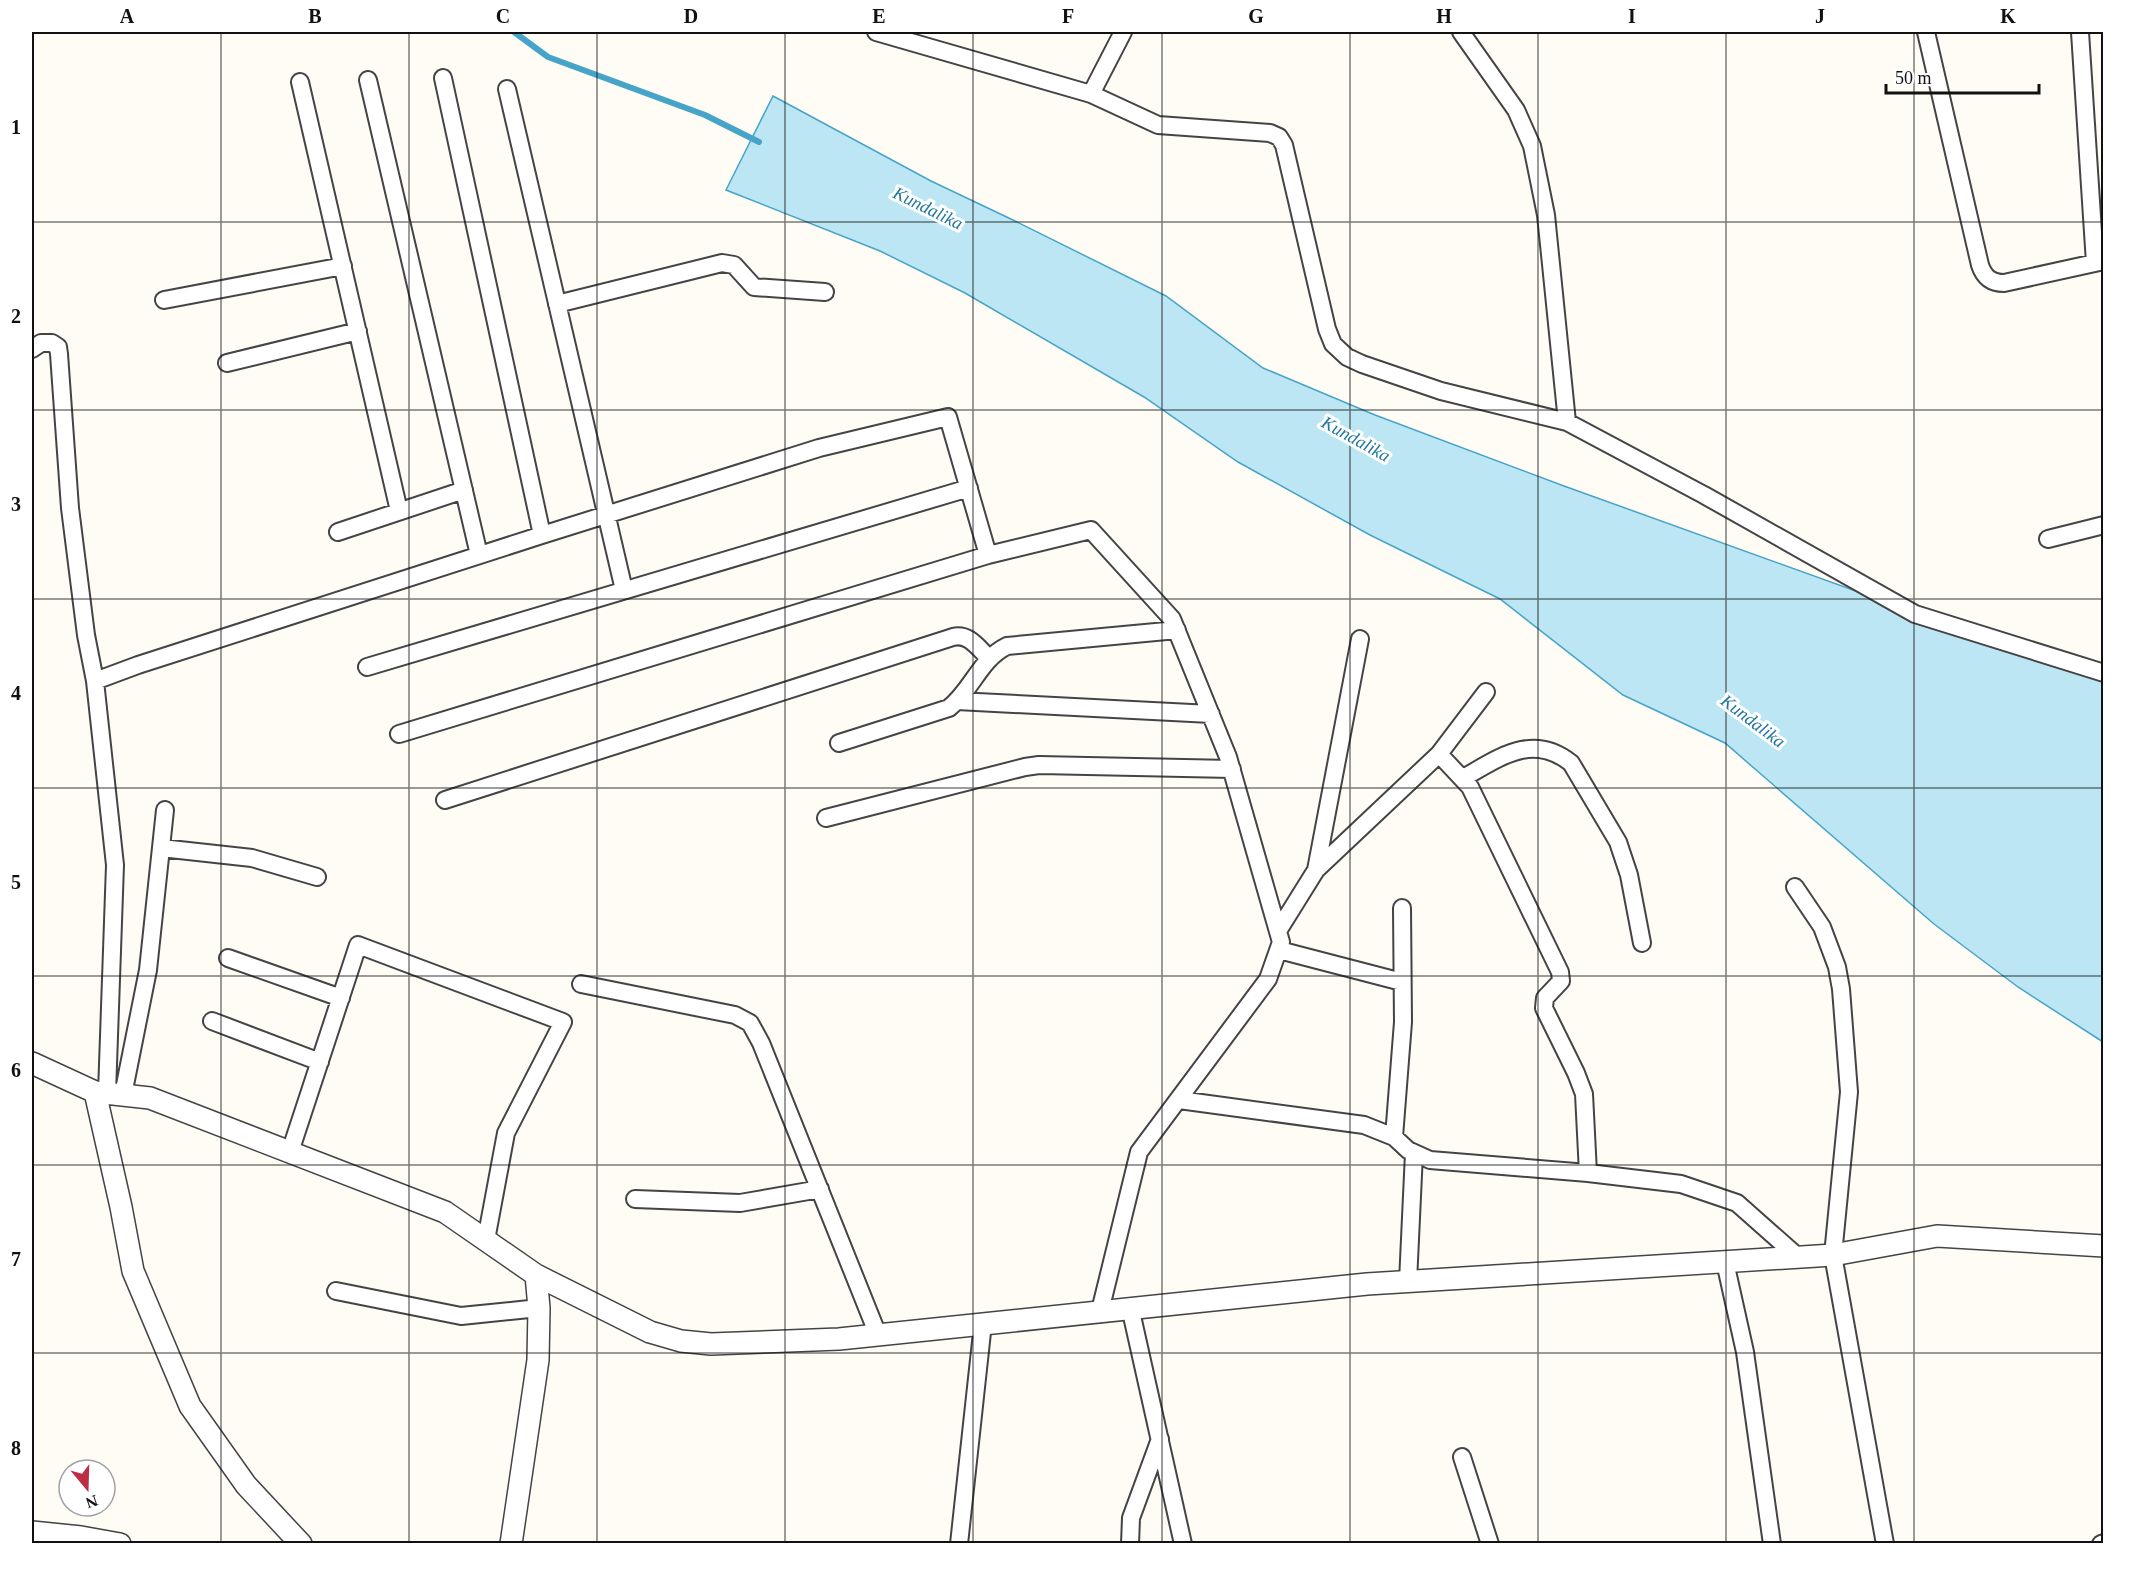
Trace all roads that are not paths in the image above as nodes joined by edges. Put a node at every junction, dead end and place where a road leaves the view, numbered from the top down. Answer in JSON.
{"nodes":[{"id":1,"x":876,"y":32,"type":"edge"},
{"id":2,"x":1123,"y":32,"type":"edge"},
{"id":3,"x":1461,"y":32,"type":"edge"},
{"id":4,"x":1926,"y":32,"type":"edge"},
{"id":5,"x":2080,"y":32,"type":"edge"},
{"id":6,"x":443,"y":78,"type":"dead end"},
{"id":7,"x":368,"y":80,"type":"dead end"},
{"id":8,"x":300,"y":82,"type":"dead end"},
{"id":9,"x":507,"y":89,"type":"dead end"},
{"id":10,"x":1091,"y":94,"type":"junction"},
{"id":11,"x":2099,"y":262,"type":"edge"},
{"id":12,"x":343,"y":266,"type":"junction"},
{"id":13,"x":825,"y":292,"type":"dead end"},
{"id":14,"x":164,"y":300,"type":"dead end"},
{"id":15,"x":557,"y":304,"type":"junction"},
{"id":16,"x":357,"y":331,"type":"junction"},
{"id":17,"x":32,"y":349,"type":"edge"},
{"id":18,"x":227,"y":363,"type":"dead end"},
{"id":19,"x":1567,"y":422,"type":"junction"},
{"id":20,"x":969,"y":488,"type":"junction"},
{"id":21,"x":464,"y":490,"type":"junction"},
{"id":22,"x":399,"y":511,"type":"junction"},
{"id":23,"x":606,"y":514,"type":"junction"},
{"id":24,"x":2103,"y":525,"type":"edge"},
{"id":25,"x":338,"y":532,"type":"dead end"},
{"id":26,"x":542,"y":535,"type":"junction"},
{"id":27,"x":2048,"y":539,"type":"dead end"},
{"id":28,"x":479,"y":555,"type":"junction"},
{"id":29,"x":988,"y":555,"type":"junction"},
{"id":30,"x":624,"y":590,"type":"junction"},
{"id":31,"x":1177,"y":630,"type":"junction"},
{"id":32,"x":1360,"y":639,"type":"dead end"},
{"id":33,"x":989,"y":658,"type":"junction"},
{"id":34,"x":367,"y":667,"type":"dead end"},
{"id":35,"x":2103,"y":673,"type":"edge"},
{"id":36,"x":95,"y":681,"type":"junction"},
{"id":37,"x":1486,"y":692,"type":"dead end"},
{"id":38,"x":957,"y":701,"type":"junction"},
{"id":39,"x":1211,"y":714,"type":"junction"},
{"id":40,"x":399,"y":734,"type":"dead end"},
{"id":41,"x":839,"y":743,"type":"dead end"},
{"id":42,"x":1439,"y":754,"type":"junction"},
{"id":43,"x":1232,"y":769,"type":"junction"},
{"id":44,"x":1463,"y":778,"type":"junction"},
{"id":45,"x":445,"y":800,"type":"dead end"},
{"id":46,"x":165,"y":810,"type":"dead end"},
{"id":47,"x":826,"y":818,"type":"dead end"},
{"id":48,"x":160,"y":848,"type":"junction"},
{"id":49,"x":1316,"y":870,"type":"junction"},
{"id":50,"x":316,"y":877,"type":"dead end"},
{"id":51,"x":1795,"y":887,"type":"dead end"},
{"id":52,"x":1402,"y":908,"type":"dead end"},
{"id":53,"x":1278,"y":931,"type":"junction"},
{"id":54,"x":1642,"y":943,"type":"dead end"},
{"id":55,"x":1279,"y":950,"type":"junction"},
{"id":56,"x":228,"y":958,"type":"dead end"},
{"id":57,"x":1402,"y":982,"type":"junction"},
{"id":58,"x":580,"y":984,"type":"dead end"},
{"id":59,"x":341,"y":998,"type":"junction"},
{"id":60,"x":212,"y":1021,"type":"dead end"},
{"id":61,"x":320,"y":1062,"type":"junction"},
{"id":62,"x":32,"y":1063,"type":"edge"},
{"id":63,"x":108,"y":1093,"type":"junction"},
{"id":64,"x":1179,"y":1100,"type":"junction"},
{"id":65,"x":1394,"y":1137,"type":"junction"},
{"id":66,"x":290,"y":1152,"type":"junction"},
{"id":67,"x":1414,"y":1153,"type":"junction"},
{"id":68,"x":1588,"y":1173,"type":"junction"},
{"id":69,"x":820,"y":1188,"type":"junction"},
{"id":70,"x":635,"y":1199,"type":"dead end"},
{"id":71,"x":486,"y":1240,"type":"junction"},
{"id":72,"x":2103,"y":1246,"type":"edge"},
{"id":73,"x":1833,"y":1255,"type":"junction"},
{"id":74,"x":1798,"y":1257,"type":"junction"},
{"id":75,"x":1725,"y":1262,"type":"junction"},
{"id":76,"x":536,"y":1275,"type":"junction"},
{"id":77,"x":1408,"y":1282,"type":"junction"},
{"id":78,"x":336,"y":1291,"type":"dead end"},
{"id":79,"x":1130,"y":1307,"type":"junction"},
{"id":80,"x":540,"y":1308,"type":"junction"},
{"id":81,"x":1100,"y":1311,"type":"junction"},
{"id":82,"x":992,"y":1322,"type":"junction"},
{"id":83,"x":878,"y":1335,"type":"junction"},
{"id":84,"x":1160,"y":1439,"type":"junction"},
{"id":85,"x":1462,"y":1457,"type":"dead end"},
{"id":86,"x":32,"y":1532,"type":"edge"},
{"id":87,"x":120,"y":1544,"type":"edge"},
{"id":88,"x":301,"y":1544,"type":"edge"},
{"id":89,"x":511,"y":1544,"type":"edge"},
{"id":90,"x":959,"y":1544,"type":"edge"},
{"id":91,"x":1130,"y":1544,"type":"edge"},
{"id":92,"x":1183,"y":1544,"type":"edge"},
{"id":93,"x":1490,"y":1544,"type":"edge"},
{"id":94,"x":1773,"y":1544,"type":"edge"},
{"id":95,"x":1885,"y":1544,"type":"edge"}],
"edges":[{"from":1,"to":10,"type":"street"},
{"from":2,"to":10,"type":"street"},
{"from":3,"to":19,"type":"street"},
{"from":4,"to":11,"type":"street"},
{"from":5,"to":11,"type":"street"},
{"from":6,"to":26,"type":"street"},
{"from":7,"to":21,"type":"street"},
{"from":8,"to":12,"type":"street"},
{"from":9,"to":15,"type":"street"},
{"from":10,"to":19,"type":"street"},
{"from":12,"to":14,"type":"street"},
{"from":12,"to":16,"type":"street"},
{"from":13,"to":15,"type":"street"},
{"from":15,"to":23,"type":"street"},
{"from":16,"to":18,"type":"street"},
{"from":16,"to":22,"type":"street"},
{"from":17,"to":36,"type":"street"},
{"from":19,"to":35,"type":"street"},
{"from":20,"to":23,"type":"street"},
{"from":20,"to":29,"type":"street"},
{"from":20,"to":30,"type":"street"},
{"from":21,"to":22,"type":"street"},
{"from":21,"to":28,"type":"street"},
{"from":22,"to":25,"type":"street"},
{"from":23,"to":26,"type":"street"},
{"from":23,"to":30,"type":"street"},
{"from":24,"to":27,"type":"street"},
{"from":26,"to":28,"type":"street"},
{"from":28,"to":36,"type":"street"},
{"from":29,"to":31,"type":"street"},
{"from":29,"to":40,"type":"street"},
{"from":30,"to":34,"type":"street"},
{"from":31,"to":33,"type":"street"},
{"from":31,"to":39,"type":"street"},
{"from":32,"to":49,"type":"street"},
{"from":33,"to":38,"type":"street"},
{"from":33,"to":45,"type":"street"},
{"from":36,"to":63,"type":"street"},
{"from":37,"to":42,"type":"street"},
{"from":38,"to":39,"type":"street"},
{"from":38,"to":41,"type":"street"},
{"from":39,"to":43,"type":"street"},
{"from":42,"to":44,"type":"street"},
{"from":42,"to":49,"type":"street"},
{"from":43,"to":47,"type":"street"},
{"from":43,"to":53,"type":"street"},
{"from":44,"to":54,"type":"street"},
{"from":44,"to":68,"type":"street"},
{"from":46,"to":48,"type":"street"},
{"from":48,"to":50,"type":"street"},
{"from":48,"to":63,"type":"street"},
{"from":49,"to":53,"type":"street"},
{"from":51,"to":73,"type":"street"},
{"from":52,"to":57,"type":"street"},
{"from":53,"to":55,"type":"street"},
{"from":55,"to":57,"type":"street"},
{"from":55,"to":64,"type":"street"},
{"from":56,"to":59,"type":"street"},
{"from":57,"to":65,"type":"street"},
{"from":58,"to":69,"type":"street"},
{"from":59,"to":61,"type":"street"},
{"from":59,"to":71,"type":"street"},
{"from":60,"to":61,"type":"street"},
{"from":61,"to":66,"type":"street"},
{"from":62,"to":63,"type":"street"},
{"from":63,"to":66,"type":"street"},
{"from":63,"to":88,"type":"street"},
{"from":64,"to":65,"type":"street"},
{"from":64,"to":81,"type":"street"},
{"from":65,"to":67,"type":"street"},
{"from":66,"to":71,"type":"street"},
{"from":67,"to":68,"type":"street"},
{"from":67,"to":77,"type":"street"},
{"from":68,"to":74,"type":"street"},
{"from":69,"to":70,"type":"street"},
{"from":69,"to":83,"type":"street"},
{"from":71,"to":76,"type":"street"},
{"from":72,"to":73,"type":"street"},
{"from":73,"to":74,"type":"street"},
{"from":73,"to":95,"type":"street"},
{"from":74,"to":75,"type":"street"},
{"from":75,"to":77,"type":"street"},
{"from":75,"to":94,"type":"street"},
{"from":76,"to":80,"type":"street"},
{"from":76,"to":83,"type":"street"},
{"from":77,"to":79,"type":"street"},
{"from":78,"to":80,"type":"street"},
{"from":79,"to":81,"type":"street"},
{"from":79,"to":84,"type":"street"},
{"from":80,"to":89,"type":"street"},
{"from":81,"to":82,"type":"street"},
{"from":82,"to":83,"type":"street"},
{"from":82,"to":90,"type":"street"},
{"from":84,"to":91,"type":"street"},
{"from":84,"to":92,"type":"street"},
{"from":85,"to":93,"type":"street"},
{"from":86,"to":87,"type":"street"}]}
